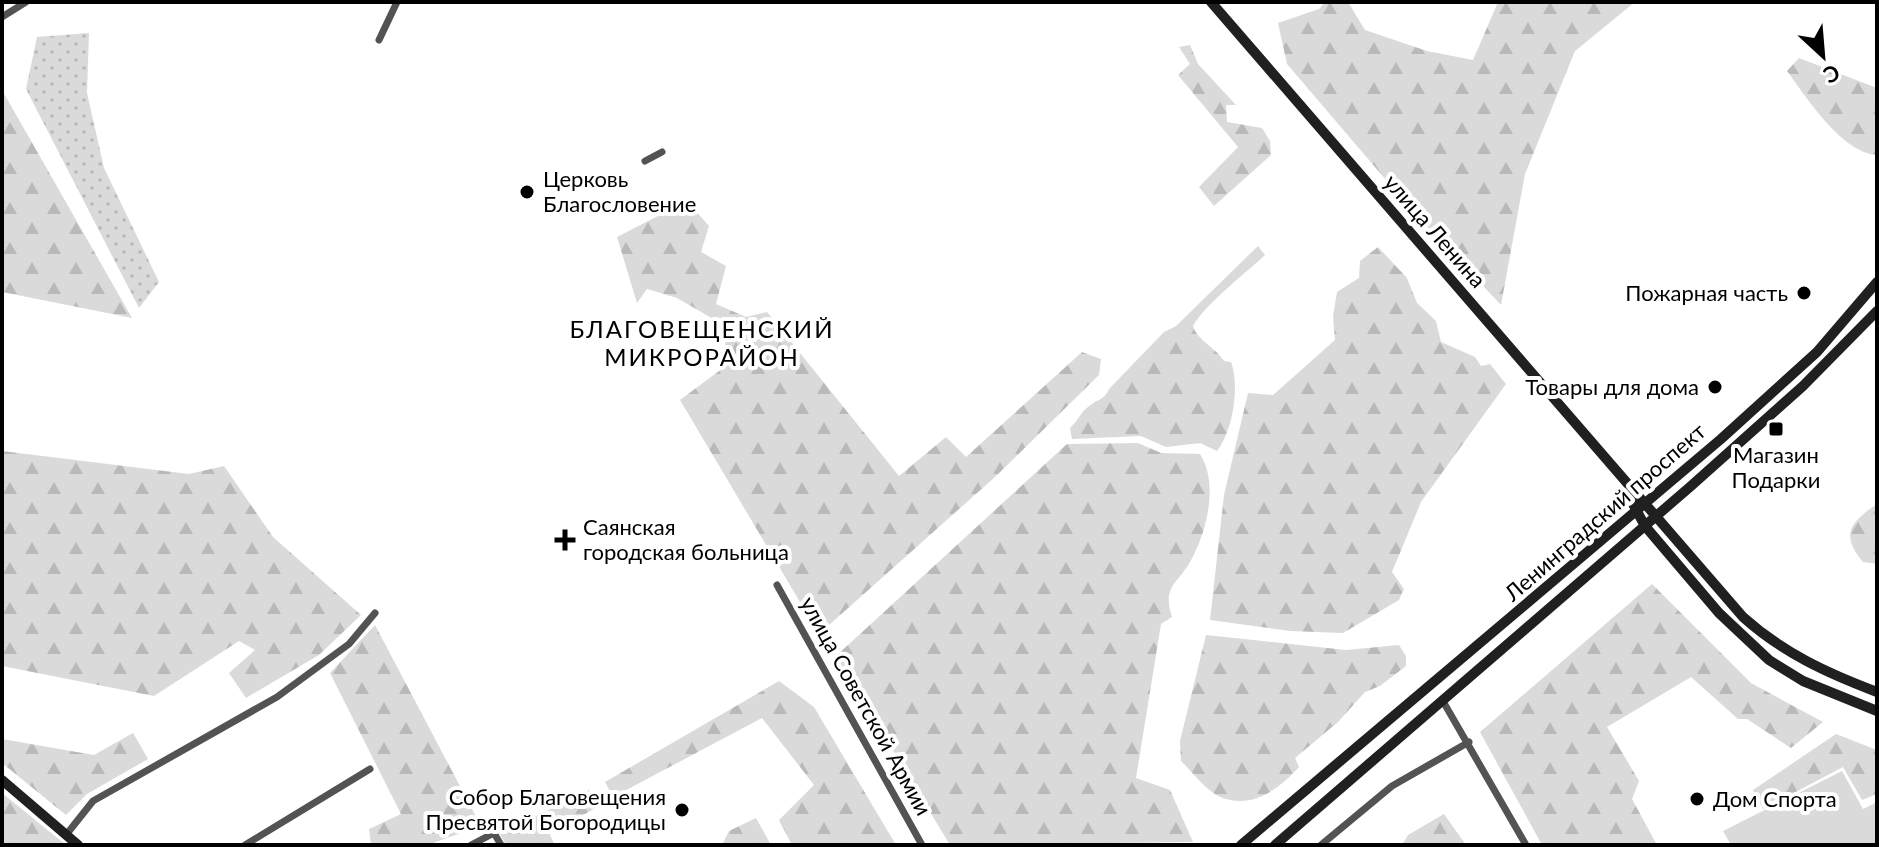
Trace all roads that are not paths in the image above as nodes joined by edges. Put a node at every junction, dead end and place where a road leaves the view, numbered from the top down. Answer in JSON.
{"nodes":[{"id":1,"x":26,"y":2,"type":"edge"},
{"id":2,"x":397,"y":2,"type":"edge"},
{"id":3,"x":1211,"y":2,"type":"edge"},
{"id":4,"x":2,"y":17,"type":"edge"},
{"id":5,"x":379,"y":40,"type":"dead end"},
{"id":6,"x":662,"y":152,"type":"dead end"},
{"id":7,"x":645,"y":161,"type":"dead end"},
{"id":8,"x":1877,"y":282,"type":"edge"},
{"id":9,"x":1877,"y":311,"type":"edge"},
{"id":10,"x":1793,"y":375,"type":"junction"},
{"id":11,"x":1803,"y":386,"type":"junction"},
{"id":12,"x":1629,"y":485,"type":"junction"},
{"id":13,"x":1646,"y":504,"type":"junction"},
{"id":14,"x":1636,"y":512,"type":"junction"},
{"id":15,"x":1656,"y":517,"type":"junction"},
{"id":16,"x":1645,"y":526,"type":"junction"},
{"id":17,"x":777,"y":585,"type":"dead end"},
{"id":18,"x":375,"y":613,"type":"dead end"},
{"id":19,"x":1816,"y":669,"type":"junction"},
{"id":20,"x":1442,"y":678,"type":"junction"},
{"id":21,"x":1809,"y":684,"type":"junction"},
{"id":22,"x":1877,"y":692,"type":"edge"},
{"id":23,"x":1455,"y":693,"type":"junction"},
{"id":24,"x":1444,"y":703,"type":"junction"},
{"id":25,"x":1877,"y":711,"type":"edge"},
{"id":26,"x":1469,"y":742,"type":"junction"},
{"id":27,"x":370,"y":769,"type":"dead end"},
{"id":28,"x":2,"y":780,"type":"edge"},
{"id":29,"x":66,"y":835,"type":"junction"},
{"id":30,"x":78,"y":845,"type":"edge"},
{"id":31,"x":245,"y":845,"type":"edge"},
{"id":32,"x":471,"y":845,"type":"edge"},
{"id":33,"x":501,"y":845,"type":"edge"},
{"id":34,"x":922,"y":845,"type":"edge"},
{"id":35,"x":1241,"y":845,"type":"edge"},
{"id":36,"x":1275,"y":845,"type":"edge"},
{"id":37,"x":1321,"y":845,"type":"edge"},
{"id":38,"x":1526,"y":845,"type":"edge"}],
"edges":[{"from":1,"to":4,"type":"street"},
{"from":2,"to":5,"type":"street"},
{"from":3,"to":12,"type":"main road","name":"улица Ленина"},
{"from":6,"to":7,"type":"street"},
{"from":8,"to":10,"type":"main road","name":"Ленинградский проспект"},
{"from":9,"to":11,"type":"main road","name":"Ленинградский проспект"},
{"from":10,"to":11,"type":"main road"},
{"from":10,"to":13,"type":"main road","name":"Ленинградский проспект"},
{"from":11,"to":15,"type":"main road","name":"Ленинградский проспект"},
{"from":12,"to":13,"type":"main road","name":"улица Ленина"},
{"from":12,"to":14,"type":"main road","name":"улица Ленина"},
{"from":13,"to":14,"type":"main road","name":"Ленинградский проспект"},
{"from":13,"to":15,"type":"main road","name":"улица Ленина"},
{"from":14,"to":16,"type":"main road","name":"улица Ленина"},
{"from":14,"to":20,"type":"main road","name":"Ленинградский проспект"},
{"from":15,"to":16,"type":"main road","name":"Ленинградский проспект"},
{"from":15,"to":19,"type":"main road","name":"улица Ленина"},
{"from":16,"to":21,"type":"main road","name":"улица Ленина"},
{"from":16,"to":23,"type":"main road","name":"Ленинградский проспект"},
{"from":17,"to":34,"type":"street","name":"улица Советской Армии"},
{"from":18,"to":29,"type":"street"},
{"from":19,"to":21,"type":"main road"},
{"from":19,"to":22,"type":"main road","name":"улица Ленина"},
{"from":20,"to":23,"type":"main road"},
{"from":20,"to":35,"type":"main road","name":"Ленинградский проспект"},
{"from":21,"to":25,"type":"main road","name":"улица Ленина"},
{"from":23,"to":24,"type":"main road","name":"Ленинградский проспект"},
{"from":24,"to":26,"type":"street"},
{"from":24,"to":36,"type":"main road","name":"Ленинградский проспект"},
{"from":26,"to":37,"type":"street"},
{"from":26,"to":38,"type":"street"},
{"from":27,"to":31,"type":"street"},
{"from":28,"to":29,"type":"main road"},
{"from":29,"to":30,"type":"main road"},
{"from":32,"to":33,"type":"street"}]}
